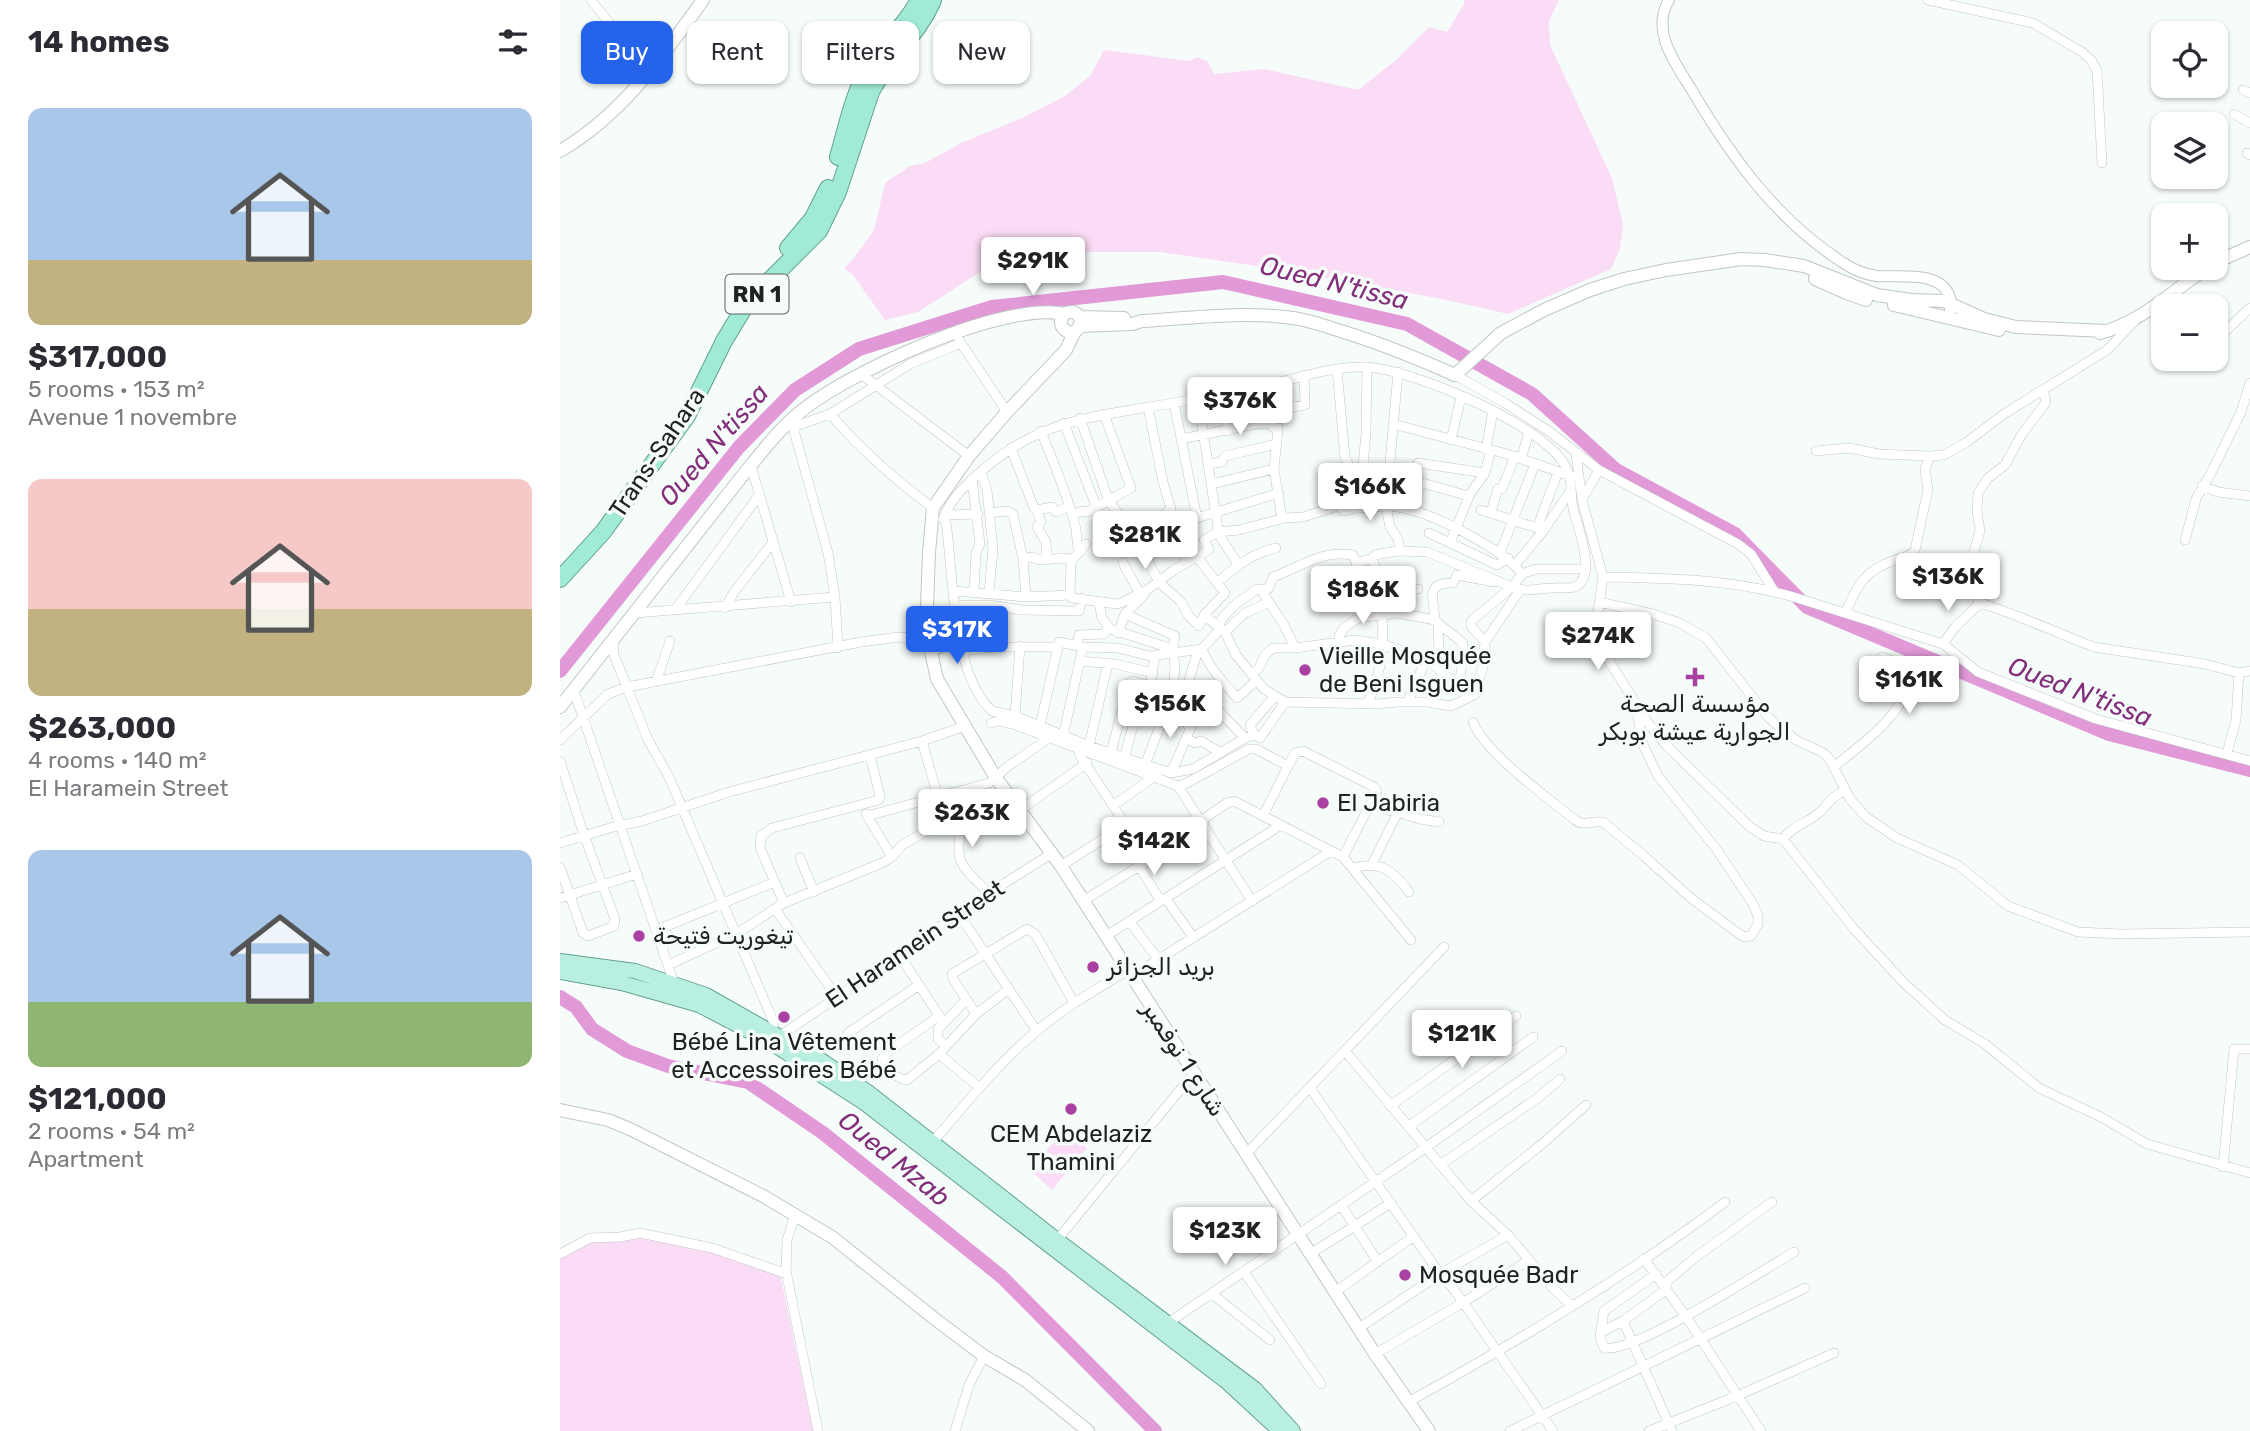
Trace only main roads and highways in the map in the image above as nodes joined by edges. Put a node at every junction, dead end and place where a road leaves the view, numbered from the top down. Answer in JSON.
{"nodes":[{"id":1,"x":704,"y":0,"type":"edge"},
{"id":2,"x":919,"y":0,"type":"edge"},
{"id":3,"x":933,"y":0,"type":"edge"},
{"id":4,"x":560,"y":150,"type":"edge"},
{"id":5,"x":2250,"y":247,"type":"edge"},
{"id":6,"x":2228,"y":257,"type":"edge"},
{"id":7,"x":2190,"y":280,"type":"edge"},
{"id":8,"x":1071,"y":324,"type":"junction"},
{"id":9,"x":560,"y":565,"type":"edge"},
{"id":10,"x":560,"y":579,"type":"edge"},
{"id":11,"x":560,"y":707,"type":"edge"},
{"id":12,"x":560,"y":961,"type":"edge"},
{"id":13,"x":560,"y":972,"type":"edge"},
{"id":14,"x":773,"y":1036,"type":"junction"},
{"id":15,"x":560,"y":1110,"type":"edge"},
{"id":16,"x":930,"y":1147,"type":"junction"},
{"id":17,"x":1088,"y":1431,"type":"edge"},
{"id":18,"x":1280,"y":1431,"type":"edge"},
{"id":19,"x":1293,"y":1431,"type":"edge"},
{"id":20,"x":1429,"y":1431,"type":"edge"}],
"edges":[{"from":1,"to":4,"type":"main road"},
{"from":2,"to":9,"type":"highway","name":"Trans-Sahara","number":"RN 1"},
{"from":3,"to":10,"type":"highway","name":"Trans-Sahara","number":"RN 1"},
{"from":5,"to":6,"type":"main road"},
{"from":7,"to":8,"type":"main road"},
{"from":8,"to":11,"type":"main road"},
{"from":8,"to":20,"type":"main road","name":"شارع 1 نوفمبر"},
{"from":12,"to":14,"type":"main road"},
{"from":13,"to":14,"type":"main road"},
{"from":14,"to":16,"type":"main road"},
{"from":15,"to":17,"type":"main road"},
{"from":16,"to":18,"type":"main road"},
{"from":16,"to":19,"type":"main road"}]}
